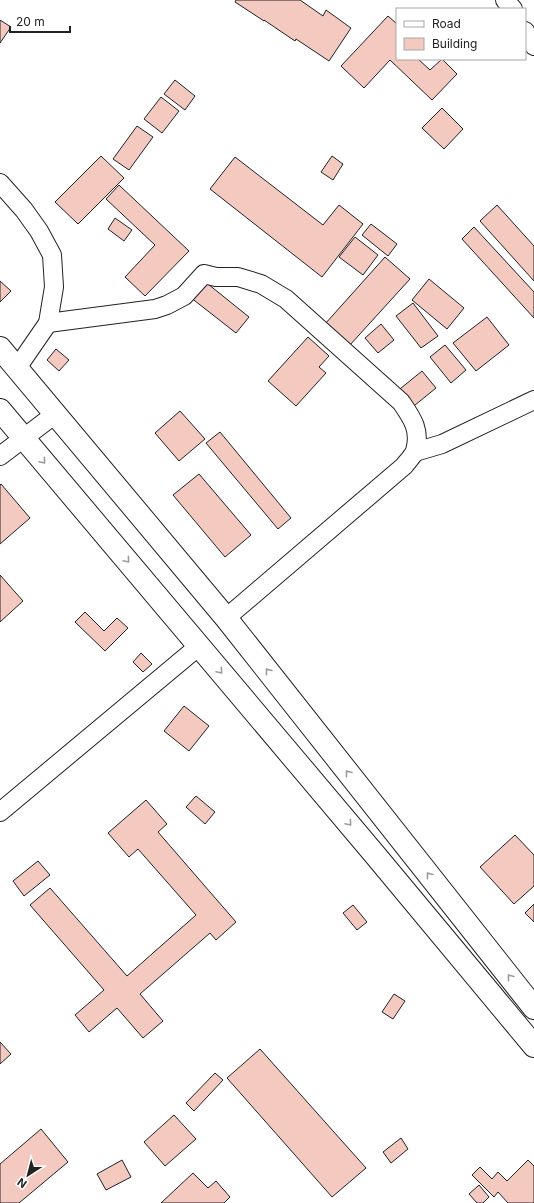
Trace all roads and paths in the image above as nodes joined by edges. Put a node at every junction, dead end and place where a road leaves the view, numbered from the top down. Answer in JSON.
{"nodes":[{"id":1,"x":505,"y":0,"type":"edge"},
{"id":2,"x":511,"y":8,"type":"edge"},
{"id":3,"x":526,"y":33,"type":"edge"},
{"id":4,"x":534,"y":46,"type":"edge"},
{"id":5,"x":0,"y":183,"type":"edge"},
{"id":6,"x":48,"y":323,"type":"junction"},
{"id":7,"x":0,"y":348,"type":"edge"},
{"id":8,"x":17,"y":368,"type":"junction"},
{"id":9,"x":534,"y":400,"type":"edge"},
{"id":10,"x":0,"y":410,"type":"edge"},
{"id":11,"x":54,"y":414,"type":"junction"},
{"id":12,"x":23,"y":437,"type":"junction"},
{"id":13,"x":415,"y":452,"type":"junction"},
{"id":14,"x":0,"y":456,"type":"edge"},
{"id":15,"x":226,"y":618,"type":"junction"},
{"id":16,"x":199,"y":646,"type":"junction"},
{"id":17,"x":0,"y":812,"type":"edge"},
{"id":18,"x":534,"y":1008,"type":"edge"},
{"id":19,"x":534,"y":1046,"type":"edge"}],
"edges":[{"from":1,"to":2,"type":"street"},
{"from":3,"to":4,"type":"street"},
{"from":5,"to":6,"type":"street"},
{"from":6,"to":8,"type":"street"},
{"from":6,"to":13,"type":"street"},
{"from":7,"to":8,"type":"highway"},
{"from":8,"to":11,"type":"highway"},
{"from":9,"to":13,"type":"street"},
{"from":10,"to":12,"type":"highway"},
{"from":11,"to":12,"type":"street"},
{"from":11,"to":15,"type":"highway"},
{"from":12,"to":14,"type":"street"},
{"from":12,"to":16,"type":"highway","one_way":true},
{"from":13,"to":15,"type":"street"},
{"from":18,"to":15,"type":"highway","one_way":true},
{"from":16,"to":17,"type":"street"},
{"from":16,"to":19,"type":"highway","one_way":true}]}
